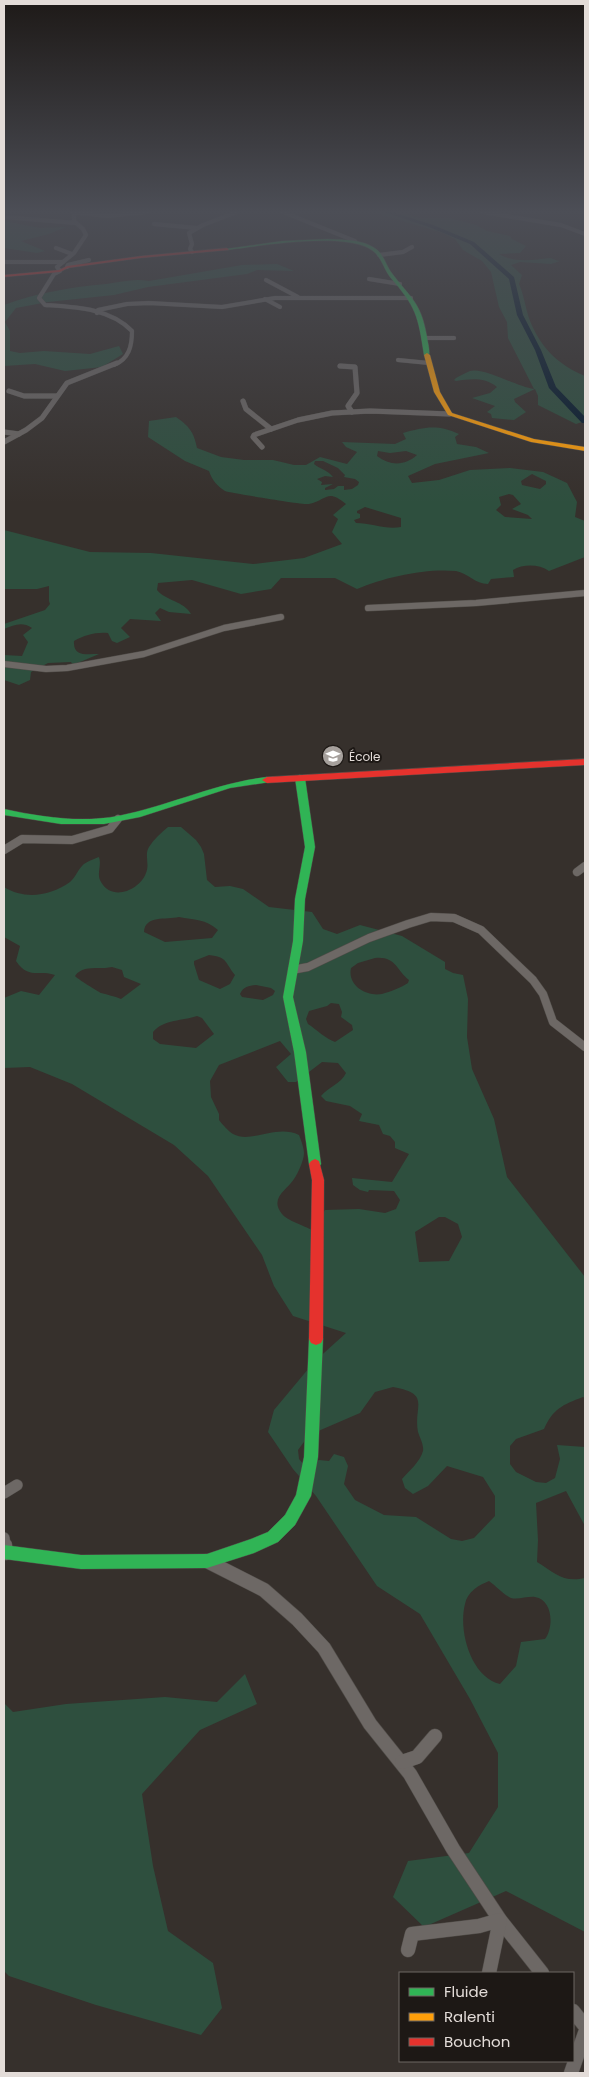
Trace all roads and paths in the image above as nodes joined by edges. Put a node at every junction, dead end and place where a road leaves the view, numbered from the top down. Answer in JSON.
{"nodes":[{"id":1,"x":90,"y":309,"type":"edge"},
{"id":2,"x":102,"y":309,"type":"edge"},
{"id":3,"x":416,"y":309,"type":"edge"},
{"id":4,"x":97,"y":313,"type":"junction"},
{"id":5,"x":425,"y":338,"type":"junction"},
{"id":6,"x":454,"y":338,"type":"dead end"},
{"id":7,"x":398,"y":360,"type":"dead end"},
{"id":8,"x":429,"y":363,"type":"junction"},
{"id":9,"x":340,"y":366,"type":"dead end"},
{"id":10,"x":9,"y":391,"type":"dead end"},
{"id":11,"x":58,"y":396,"type":"junction"},
{"id":12,"x":243,"y":401,"type":"dead end"},
{"id":13,"x":352,"y":412,"type":"junction"},
{"id":14,"x":450,"y":414,"type":"junction"},
{"id":15,"x":271,"y":429,"type":"junction"},
{"id":16,"x":4,"y":432,"type":"edge"},
{"id":17,"x":19,"y":434,"type":"junction"},
{"id":18,"x":4,"y":442,"type":"edge"},
{"id":19,"x":262,"y":447,"type":"dead end"},
{"id":20,"x":585,"y":449,"type":"edge"},
{"id":21,"x":585,"y":593,"type":"edge"},
{"id":22,"x":368,"y":608,"type":"dead end"},
{"id":23,"x":281,"y":617,"type":"dead end"},
{"id":24,"x":4,"y":664,"type":"edge"},
{"id":25,"x":585,"y":762,"type":"edge"},
{"id":26,"x":300,"y":778,"type":"junction"},
{"id":27,"x":4,"y":812,"type":"edge"},
{"id":28,"x":118,"y":819,"type":"junction"},
{"id":29,"x":4,"y":850,"type":"edge"},
{"id":30,"x":585,"y":866,"type":"edge"},
{"id":31,"x":577,"y":872,"type":"dead end"},
{"id":32,"x":292,"y":970,"type":"junction"},
{"id":33,"x":585,"y":1047,"type":"edge"},
{"id":34,"x":17,"y":1485,"type":"dead end"},
{"id":35,"x":4,"y":1493,"type":"edge"},
{"id":36,"x":4,"y":1538,"type":"edge"},
{"id":37,"x":5,"y":1553,"type":"edge"},
{"id":38,"x":207,"y":1561,"type":"junction"},
{"id":39,"x":435,"y":1736,"type":"dead end"},
{"id":40,"x":402,"y":1762,"type":"junction"},
{"id":41,"x":500,"y":1920,"type":"junction"},
{"id":42,"x":408,"y":1950,"type":"dead end"},
{"id":43,"x":489,"y":1972,"type":"edge"},
{"id":44,"x":541,"y":1972,"type":"edge"},
{"id":45,"x":574,"y":2012,"type":"edge"},
{"id":46,"x":585,"y":2026,"type":"edge"},
{"id":47,"x":585,"y":2033,"type":"edge"},
{"id":48,"x":571,"y":2073,"type":"edge"}],
"edges":[{"from":1,"to":4,"type":"street"},
{"from":2,"to":4,"type":"street"},
{"from":3,"to":5,"type":"street"},
{"from":4,"to":11,"type":"street"},
{"from":5,"to":6,"type":"street"},
{"from":5,"to":8,"type":"street"},
{"from":7,"to":8,"type":"street"},
{"from":8,"to":14,"type":"street"},
{"from":9,"to":13,"type":"street"},
{"from":10,"to":11,"type":"street"},
{"from":11,"to":17,"type":"street"},
{"from":12,"to":15,"type":"street"},
{"from":13,"to":14,"type":"street"},
{"from":13,"to":15,"type":"street"},
{"from":14,"to":20,"type":"street"},
{"from":15,"to":19,"type":"street"},
{"from":16,"to":17,"type":"street"},
{"from":17,"to":18,"type":"street"},
{"from":21,"to":22,"type":"street"},
{"from":23,"to":24,"type":"street"},
{"from":25,"to":26,"type":"street"},
{"from":26,"to":28,"type":"street"},
{"from":26,"to":32,"type":"street"},
{"from":27,"to":28,"type":"street"},
{"from":28,"to":29,"type":"street"},
{"from":30,"to":31,"type":"street"},
{"from":32,"to":33,"type":"street"},
{"from":32,"to":38,"type":"street"},
{"from":34,"to":35,"type":"street"},
{"from":36,"to":37,"type":"street"},
{"from":37,"to":38,"type":"street"},
{"from":38,"to":40,"type":"street"},
{"from":39,"to":40,"type":"street"},
{"from":40,"to":41,"type":"street"},
{"from":41,"to":42,"type":"street"},
{"from":41,"to":43,"type":"street"},
{"from":41,"to":44,"type":"street"},
{"from":45,"to":46,"type":"street"},
{"from":47,"to":48,"type":"street"}]}
